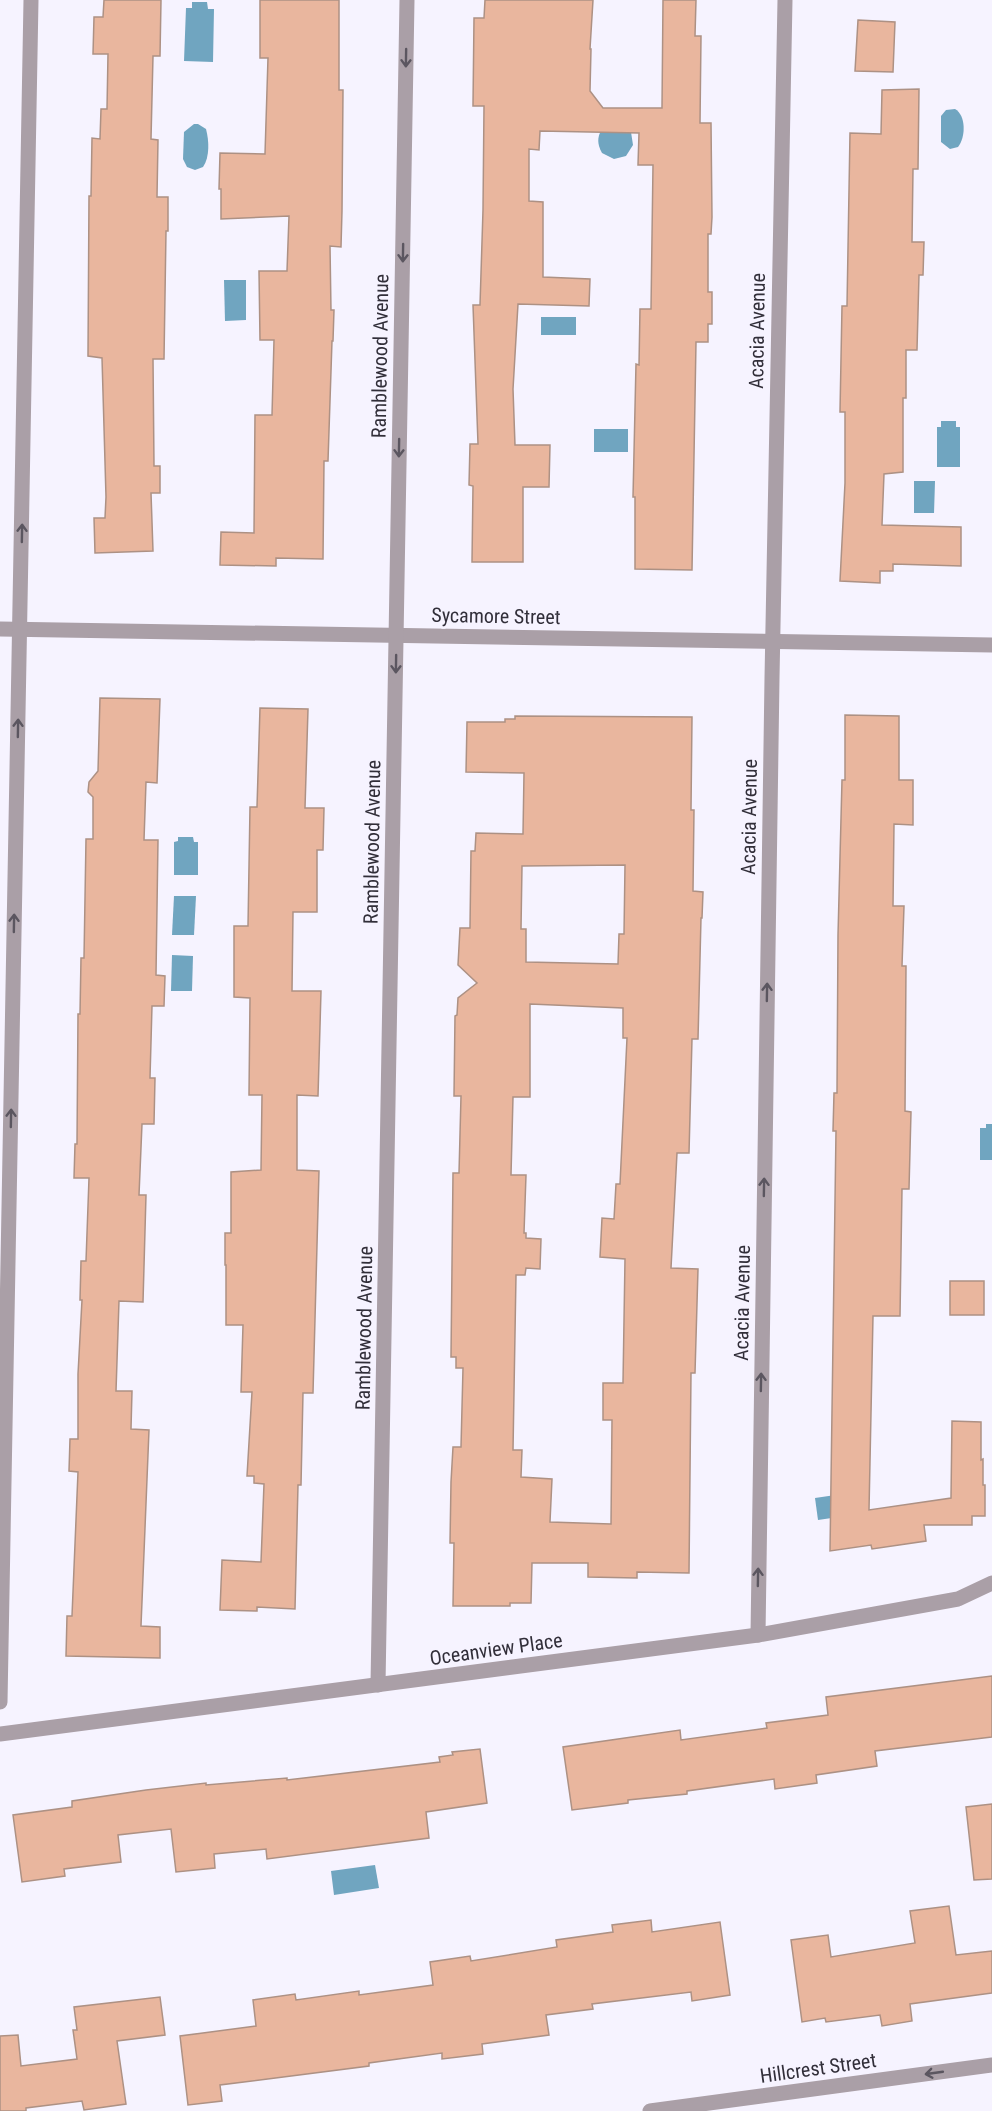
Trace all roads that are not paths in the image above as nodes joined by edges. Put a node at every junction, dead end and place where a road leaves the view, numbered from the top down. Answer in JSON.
{"nodes":[{"id":1,"x":31,"y":0,"type":"edge"},
{"id":2,"x":407,"y":0,"type":"edge"},
{"id":3,"x":785,"y":0,"type":"edge"},
{"id":4,"x":0,"y":629,"type":"edge"},
{"id":5,"x":20,"y":629,"type":"junction"},
{"id":6,"x":397,"y":636,"type":"junction"},
{"id":7,"x":772,"y":641,"type":"junction"},
{"id":8,"x":992,"y":645,"type":"edge"},
{"id":9,"x":992,"y":1583,"type":"edge"},
{"id":10,"x":758,"y":1635,"type":"junction"},
{"id":11,"x":378,"y":1685,"type":"junction"},
{"id":12,"x":0,"y":1702,"type":"edge"},
{"id":13,"x":0,"y":1734,"type":"edge"},
{"id":14,"x":992,"y":2065,"type":"edge"},
{"id":15,"x":650,"y":2111,"type":"edge"}],
"edges":[{"from":5,"to":1,"type":"street","one_way":true},
{"from":2,"to":6,"type":"street","name":"Ramblewood Avenue","one_way":true},
{"from":3,"to":7,"type":"street","name":"Acacia Avenue"},
{"from":4,"to":5,"type":"street","name":"Sycamore Street"},
{"from":5,"to":6,"type":"street","name":"Sycamore Street"},
{"from":12,"to":5,"type":"street","one_way":true},
{"from":6,"to":7,"type":"street","name":"Sycamore Street"},
{"from":6,"to":11,"type":"street","name":"Ramblewood Avenue","one_way":true},
{"from":7,"to":8,"type":"street","name":"Sycamore Street"},
{"from":10,"to":7,"type":"street","name":"Acacia Avenue","one_way":true},
{"from":9,"to":10,"type":"street","name":"Oceanview Place"},
{"from":10,"to":11,"type":"street","name":"Oceanview Place"},
{"from":11,"to":13,"type":"street","name":"Oceanview Place"},
{"from":14,"to":15,"type":"street","name":"Hillcrest Street","one_way":true}]}
